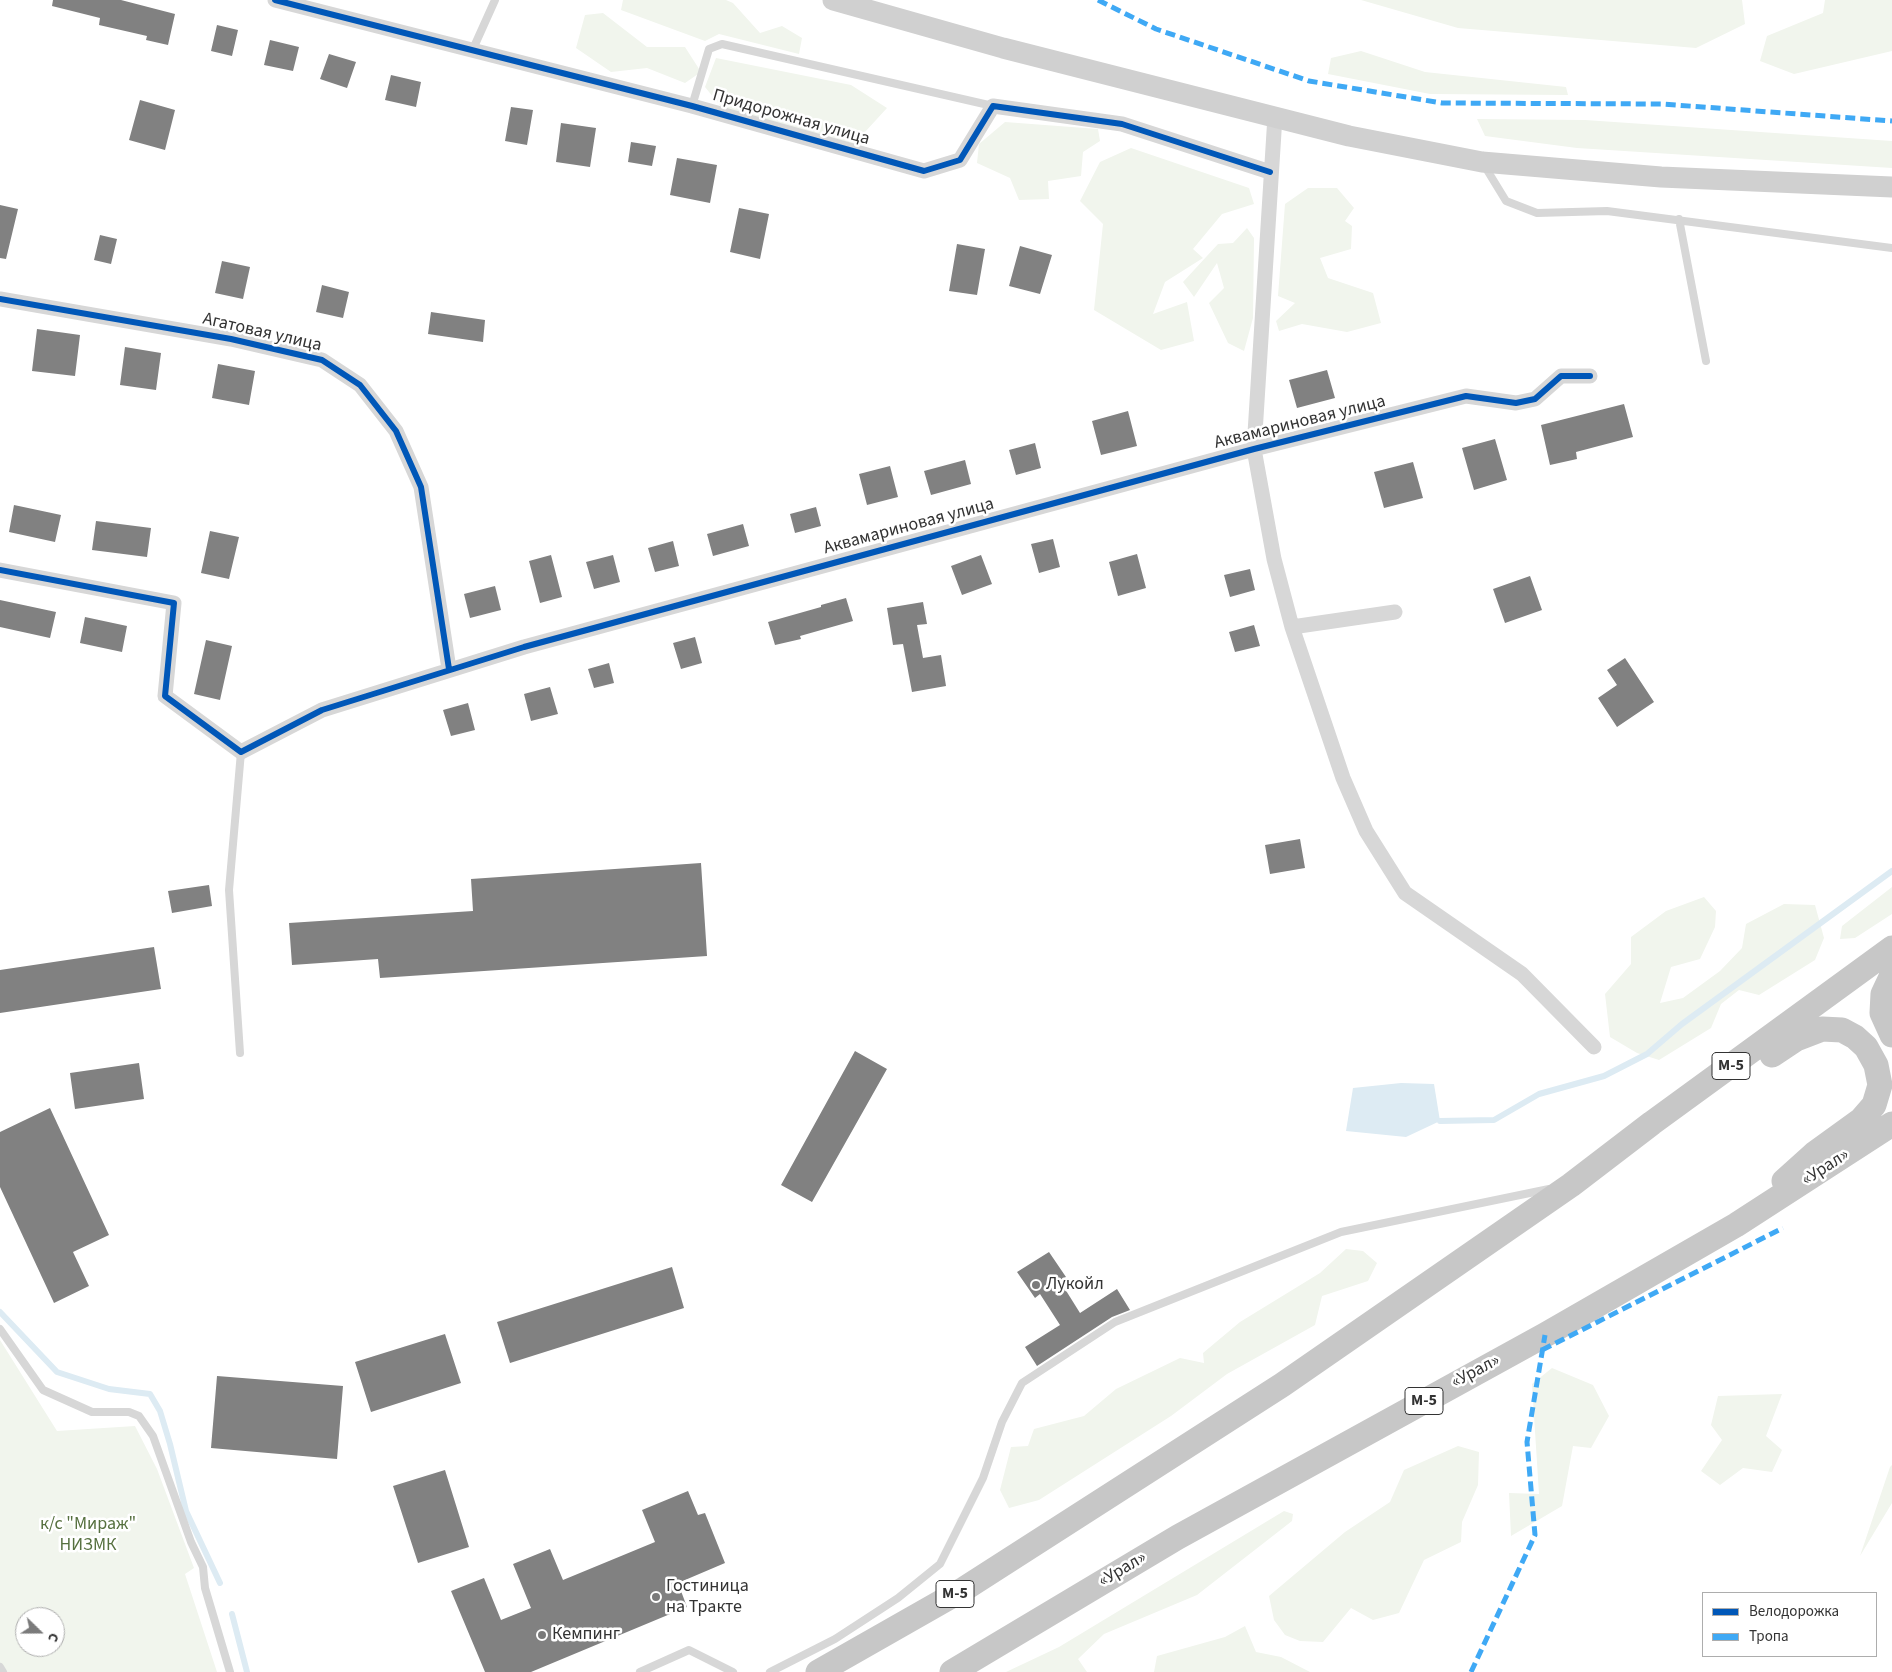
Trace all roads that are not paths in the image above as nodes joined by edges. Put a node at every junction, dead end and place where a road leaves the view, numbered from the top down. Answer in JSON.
{"nodes":[{"id":1,"x":275,"y":0,"type":"edge"},
{"id":2,"x":495,"y":0,"type":"edge"},
{"id":3,"x":833,"y":0,"type":"edge"},
{"id":4,"x":473,"y":49,"type":"junction"},
{"id":5,"x":692,"y":106,"type":"junction"},
{"id":6,"x":993,"y":106,"type":"junction"},
{"id":7,"x":1275,"y":116,"type":"junction"},
{"id":8,"x":1482,"y":162,"type":"junction"},
{"id":9,"x":1270,"y":172,"type":"junction"},
{"id":10,"x":1892,"y":188,"type":"edge"},
{"id":11,"x":1679,"y":219,"type":"junction"},
{"id":12,"x":1892,"y":248,"type":"edge"},
{"id":13,"x":0,"y":299,"type":"edge"},
{"id":14,"x":1706,"y":361,"type":"dead end"},
{"id":15,"x":1590,"y":376,"type":"dead end"},
{"id":16,"x":1254,"y":449,"type":"junction"},
{"id":17,"x":0,"y":570,"type":"edge"},
{"id":18,"x":1396,"y":612,"type":"dead end"},
{"id":19,"x":1292,"y":627,"type":"junction"},
{"id":20,"x":449,"y":670,"type":"junction"},
{"id":21,"x":241,"y":752,"type":"junction"},
{"id":22,"x":1892,"y":948,"type":"edge"},
{"id":23,"x":1892,"y":976,"type":"edge"},
{"id":24,"x":1892,"y":1035,"type":"edge"},
{"id":25,"x":1594,"y":1047,"type":"dead end"},
{"id":26,"x":240,"y":1053,"type":"dead end"},
{"id":27,"x":1652,"y":1123,"type":"junction"},
{"id":28,"x":1892,"y":1124,"type":"edge"},
{"id":29,"x":1571,"y":1185,"type":"junction"},
{"id":30,"x":1736,"y":1225,"type":"junction"},
{"id":31,"x":0,"y":1329,"type":"edge"},
{"id":32,"x":991,"y":1649,"type":"junction"},
{"id":33,"x":0,"y":1666,"type":"edge"},
{"id":34,"x":3,"y":1672,"type":"edge"},
{"id":35,"x":230,"y":1672,"type":"edge"},
{"id":36,"x":640,"y":1672,"type":"edge"},
{"id":37,"x":733,"y":1672,"type":"edge"},
{"id":38,"x":770,"y":1672,"type":"edge"},
{"id":39,"x":818,"y":1672,"type":"edge"},
{"id":40,"x":952,"y":1672,"type":"edge"},
{"id":41,"x":964,"y":1672,"type":"edge"}],
"edges":[{"from":1,"to":4,"type":"street","name":"Придорожная улица"},
{"from":2,"to":4,"type":"lane"},
{"from":3,"to":7,"type":"main road"},
{"from":4,"to":5,"type":"street","name":"Придорожная улица"},
{"from":5,"to":6,"type":"street","name":"Придорожная улица"},
{"from":5,"to":6,"type":"lane"},
{"from":6,"to":9,"type":"street"},
{"from":7,"to":8,"type":"main road"},
{"from":7,"to":9,"type":"street"},
{"from":8,"to":10,"type":"main road"},
{"from":8,"to":11,"type":"lane"},
{"from":9,"to":16,"type":"street"},
{"from":11,"to":12,"type":"lane"},
{"from":11,"to":14,"type":"lane"},
{"from":13,"to":20,"type":"street","name":"Агатовая улица"},
{"from":15,"to":16,"type":"street","name":"Аквамариновая улица"},
{"from":16,"to":19,"type":"street"},
{"from":16,"to":20,"type":"street","name":"Аквамариновая улица"},
{"from":17,"to":21,"type":"street"},
{"from":18,"to":19,"type":"street"},
{"from":19,"to":25,"type":"street"},
{"from":20,"to":21,"type":"street","name":"Аквамариновая улица"},
{"from":21,"to":26,"type":"lane"},
{"from":22,"to":27,"type":"highway","number":"М-5"},
{"from":23,"to":24,"type":"highway"},
{"from":27,"to":29,"type":"highway","number":"М-5"},
{"from":27,"to":30,"type":"highway"},
{"from":28,"to":30,"type":"highway","name":"«Урал»","number":"М-5"},
{"from":29,"to":38,"type":"lane"},
{"from":29,"to":39,"type":"highway","number":"М-5"},
{"from":30,"to":32,"type":"highway","name":"«Урал»","number":"М-5"},
{"from":31,"to":35,"type":"lane"},
{"from":32,"to":40,"type":"highway","name":"«Урал»","number":"М-5"},
{"from":32,"to":41,"type":"lane"},
{"from":33,"to":34,"type":"lane"},
{"from":36,"to":37,"type":"lane"}]}
